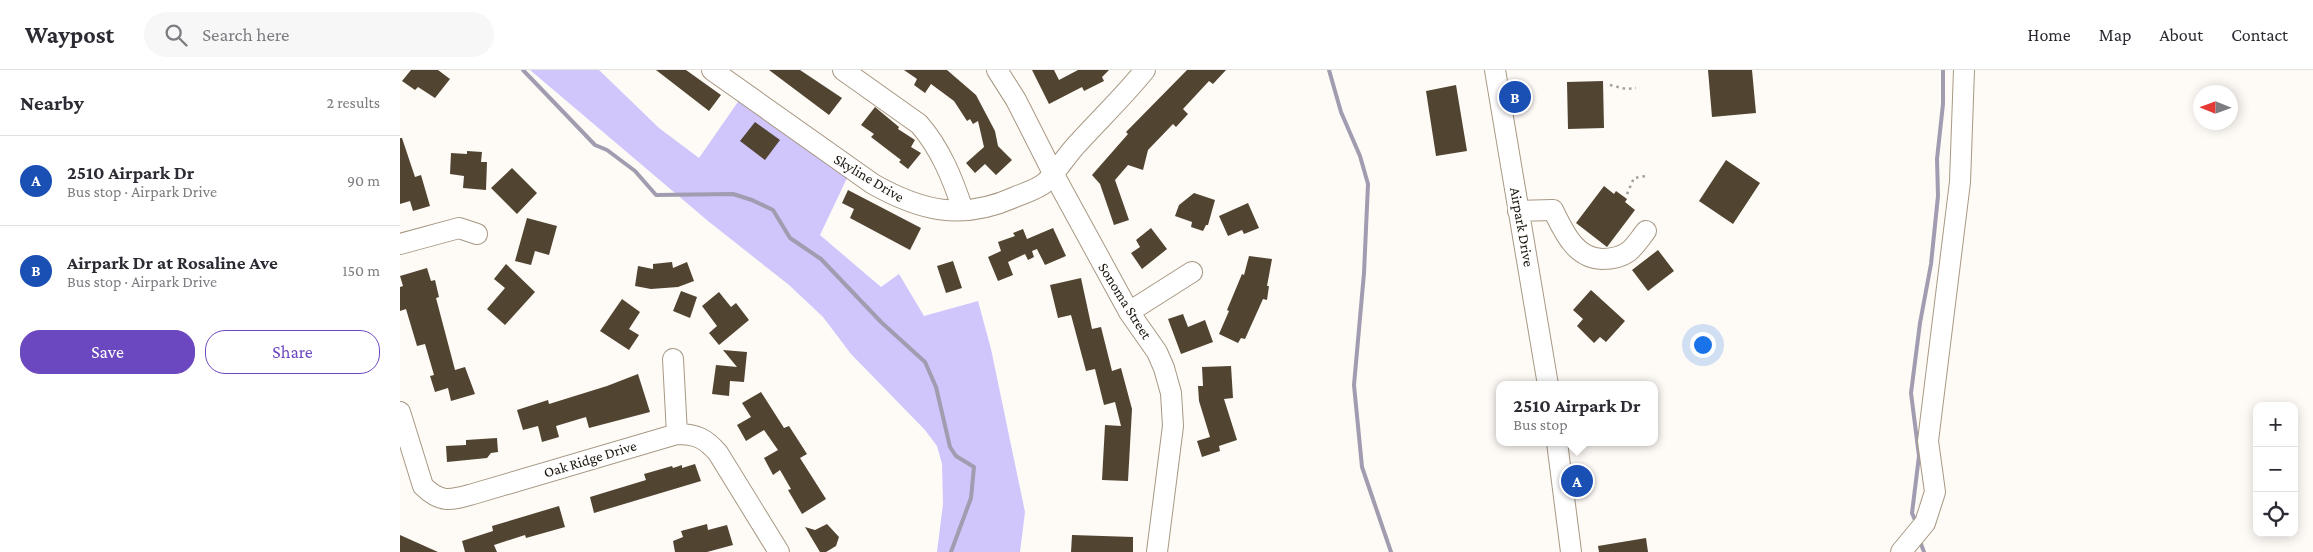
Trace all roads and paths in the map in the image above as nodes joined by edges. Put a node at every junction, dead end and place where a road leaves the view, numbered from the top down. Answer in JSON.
{"nodes":[{"id":1,"x":712,"y":70,"type":"edge"},
{"id":2,"x":843,"y":70,"type":"edge"},
{"id":3,"x":997,"y":70,"type":"edge"},
{"id":4,"x":1145,"y":70,"type":"edge"},
{"id":5,"x":1495,"y":70,"type":"edge"},
{"id":6,"x":1964,"y":70,"type":"edge"},
{"id":7,"x":1610,"y":85,"type":"dead end"},
{"id":8,"x":1636,"y":88,"type":"dead end"},
{"id":9,"x":1053,"y":173,"type":"junction"},
{"id":10,"x":1646,"y":176,"type":"dead end"},
{"id":11,"x":1627,"y":194,"type":"dead end"},
{"id":12,"x":964,"y":210,"type":"junction"},
{"id":13,"x":1518,"y":211,"type":"junction"},
{"id":14,"x":1646,"y":232,"type":"dead end"},
{"id":15,"x":477,"y":234,"type":"dead end"},
{"id":16,"x":400,"y":244,"type":"edge"},
{"id":17,"x":1192,"y":272,"type":"dead end"},
{"id":18,"x":1129,"y":312,"type":"junction"},
{"id":19,"x":673,"y":359,"type":"dead end"},
{"id":20,"x":1547,"y":381,"type":"edge"},
{"id":21,"x":400,"y":412,"type":"edge"},
{"id":22,"x":676,"y":434,"type":"junction"},
{"id":23,"x":1558,"y":446,"type":"edge"},
{"id":24,"x":779,"y":552,"type":"edge"},
{"id":25,"x":1157,"y":552,"type":"edge"},
{"id":26,"x":1572,"y":552,"type":"edge"},
{"id":27,"x":1901,"y":552,"type":"edge"}],
"edges":[{"from":1,"to":12,"type":"street","name":"Skyline Drive"},
{"from":2,"to":12,"type":"street"},
{"from":3,"to":9,"type":"street","name":"Sonoma Street"},
{"from":4,"to":9,"type":"street","name":"Skyline Drive"},
{"from":5,"to":13,"type":"street","name":"Airpark Drive"},
{"from":6,"to":27,"type":"street"},
{"from":7,"to":8,"type":"path"},
{"from":9,"to":12,"type":"street","name":"Skyline Drive"},
{"from":9,"to":18,"type":"street","name":"Sonoma Street"},
{"from":10,"to":11,"type":"path"},
{"from":13,"to":14,"type":"street"},
{"from":13,"to":20,"type":"street","name":"Airpark Drive"},
{"from":15,"to":16,"type":"street"},
{"from":17,"to":18,"type":"street"},
{"from":18,"to":25,"type":"street","name":"Sonoma Street"},
{"from":19,"to":22,"type":"street"},
{"from":21,"to":22,"type":"street","name":"Oak Ridge Drive"},
{"from":22,"to":24,"type":"street","name":"Oak Ridge Drive"},
{"from":23,"to":26,"type":"street"}]}
